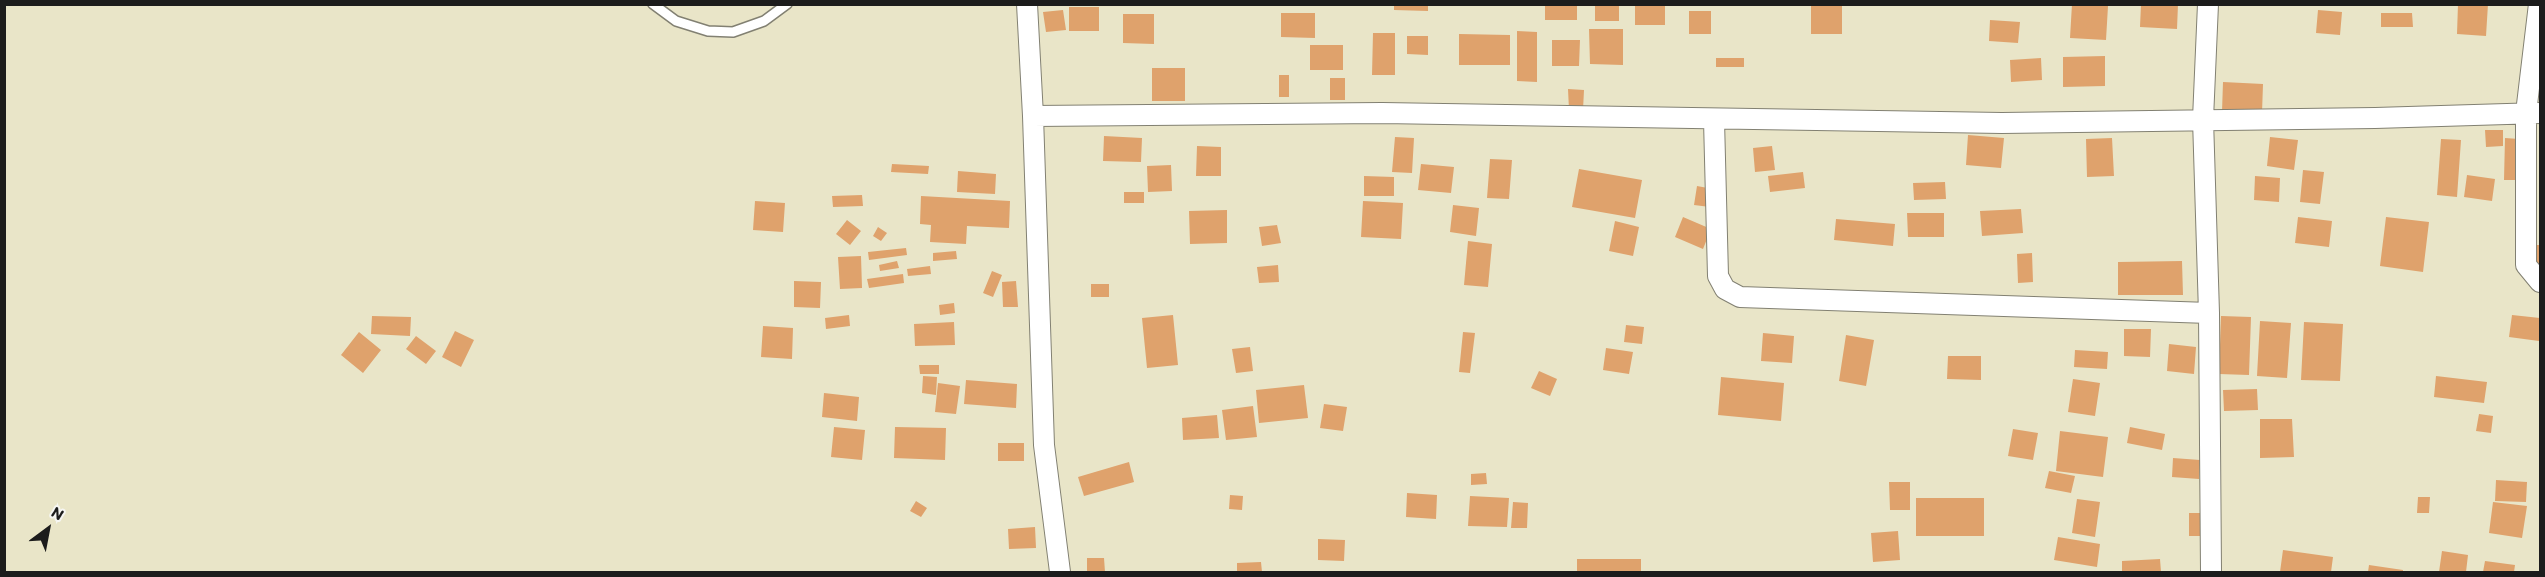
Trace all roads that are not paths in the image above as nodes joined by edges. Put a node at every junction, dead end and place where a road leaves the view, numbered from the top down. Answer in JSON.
{"nodes":[{"id":1,"x":653,"y":4,"type":"edge"},
{"id":2,"x":787,"y":4,"type":"edge"},
{"id":3,"x":1027,"y":4,"type":"edge"},
{"id":4,"x":2208,"y":4,"type":"edge"},
{"id":5,"x":2539,"y":4,"type":"edge"},
{"id":6,"x":2534,"y":113,"type":"edge"},
{"id":7,"x":1033,"y":116,"type":"junction"},
{"id":8,"x":2203,"y":119,"type":"junction"},
{"id":9,"x":1714,"y":120,"type":"junction"},
{"id":10,"x":2541,"y":282,"type":"edge"},
{"id":11,"x":2209,"y":313,"type":"junction"},
{"id":12,"x":1060,"y":573,"type":"edge"},
{"id":13,"x":2211,"y":573,"type":"edge"}],
"edges":[{"from":1,"to":2,"type":"lane"},
{"from":3,"to":7,"type":"street"},
{"from":4,"to":8,"type":"street"},
{"from":5,"to":6,"type":"street"},
{"from":6,"to":8,"type":"street"},
{"from":6,"to":10,"type":"street"},
{"from":7,"to":9,"type":"street"},
{"from":7,"to":12,"type":"street"},
{"from":8,"to":9,"type":"street"},
{"from":8,"to":11,"type":"street"},
{"from":9,"to":11,"type":"street"},
{"from":11,"to":13,"type":"street"}]}
